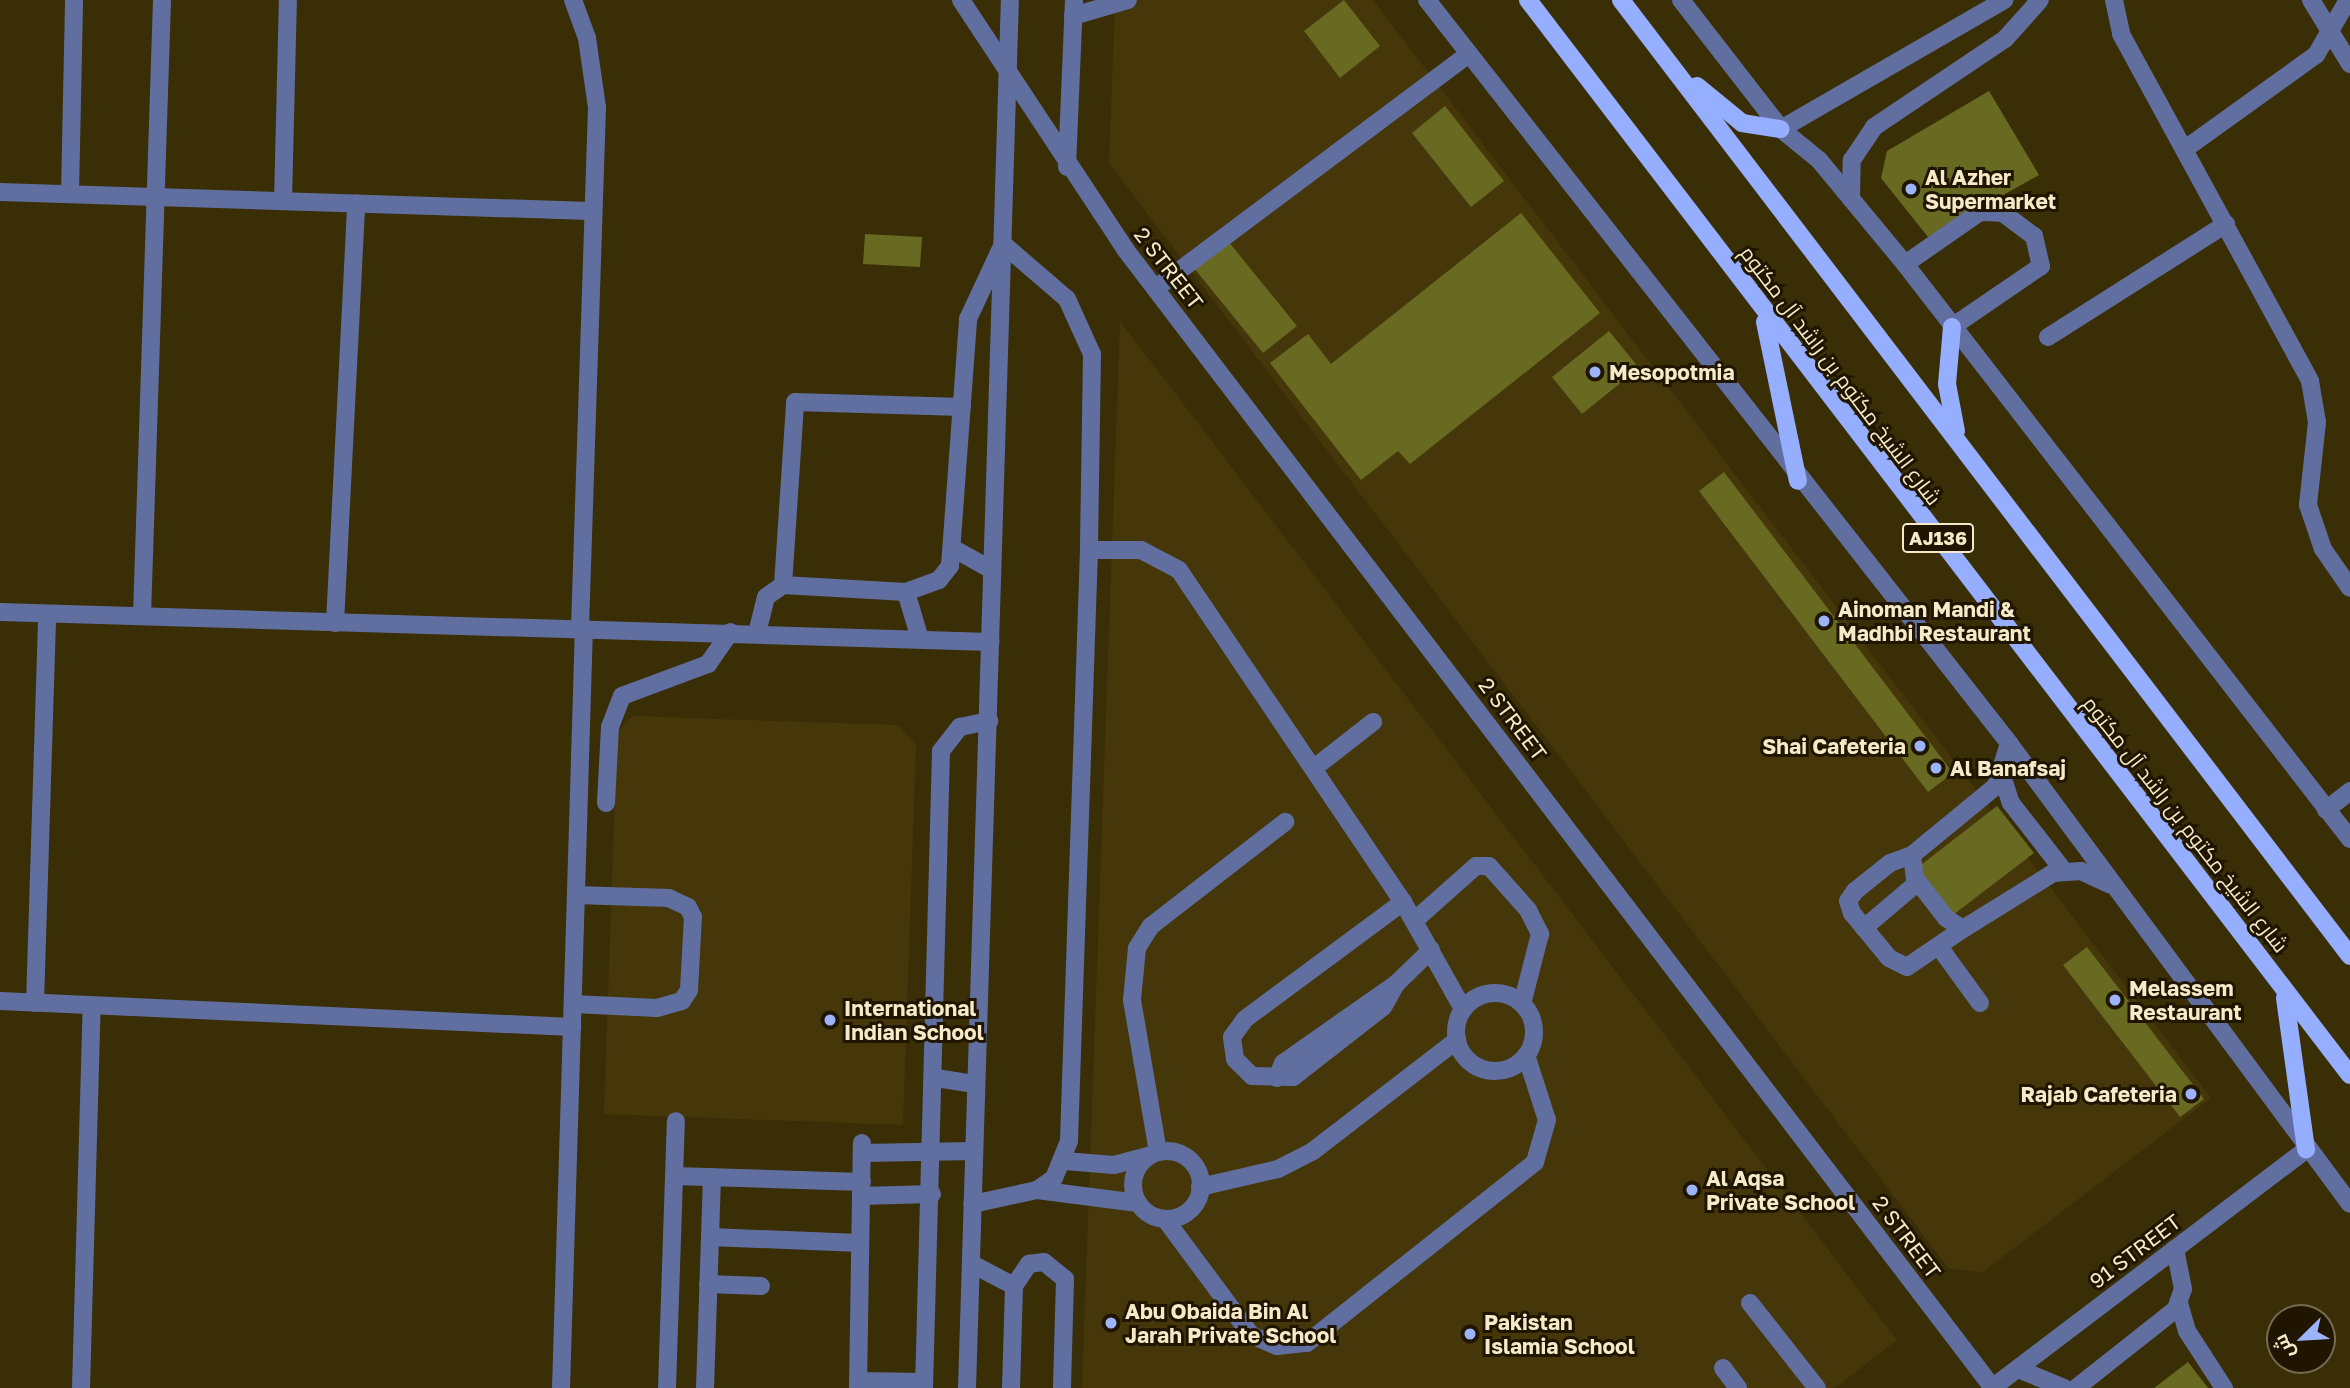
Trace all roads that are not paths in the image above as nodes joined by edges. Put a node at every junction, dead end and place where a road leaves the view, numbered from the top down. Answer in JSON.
{"nodes":[{"id":1,"x":74,"y":0,"type":"edge"},
{"id":2,"x":162,"y":0,"type":"edge"},
{"id":3,"x":288,"y":0,"type":"edge"},
{"id":4,"x":573,"y":0,"type":"edge"},
{"id":5,"x":961,"y":0,"type":"edge"},
{"id":6,"x":1010,"y":0,"type":"edge"},
{"id":7,"x":1128,"y":0,"type":"edge"},
{"id":8,"x":1427,"y":0,"type":"edge"},
{"id":9,"x":1528,"y":0,"type":"edge"},
{"id":10,"x":1621,"y":0,"type":"edge"},
{"id":11,"x":1681,"y":0,"type":"edge"},
{"id":12,"x":2004,"y":0,"type":"edge"},
{"id":13,"x":2040,"y":0,"type":"edge"},
{"id":14,"x":2114,"y":0,"type":"edge"},
{"id":15,"x":2311,"y":0,"type":"edge"},
{"id":16,"x":2348,"y":0,"type":"edge"},
{"id":17,"x":1074,"y":8,"type":"edge"},
{"id":18,"x":2332,"y":33,"type":"junction"},
{"id":19,"x":1469,"y":54,"type":"junction"},
{"id":20,"x":1663,"y":55,"type":"junction"},
{"id":21,"x":2350,"y":64,"type":"edge"},
{"id":22,"x":1009,"y":70,"type":"junction"},
{"id":23,"x":1781,"y":129,"type":"junction"},
{"id":24,"x":2185,"y":149,"type":"junction"},
{"id":25,"x":1067,"y":167,"type":"junction"},
{"id":26,"x":0,"y":192,"type":"edge"},
{"id":27,"x":69,"y":194,"type":"junction"},
{"id":28,"x":159,"y":197,"type":"junction"},
{"id":29,"x":1851,"y":199,"type":"junction"},
{"id":30,"x":283,"y":201,"type":"junction"},
{"id":31,"x":356,"y":204,"type":"junction"},
{"id":32,"x":590,"y":211,"type":"junction"},
{"id":33,"x":2226,"y":224,"type":"junction"},
{"id":34,"x":1003,"y":244,"type":"junction"},
{"id":35,"x":1905,"y":264,"type":"junction"},
{"id":36,"x":1156,"y":288,"type":"junction"},
{"id":37,"x":1761,"y":308,"type":"junction"},
{"id":38,"x":1952,"y":327,"type":"junction"},
{"id":39,"x":2048,"y":337,"type":"dead end"},
{"id":40,"x":962,"y":407,"type":"junction"},
{"id":41,"x":1959,"y":441,"type":"junction"},
{"id":42,"x":1798,"y":481,"type":"junction"},
{"id":43,"x":956,"y":550,"type":"junction"},
{"id":44,"x":1089,"y":550,"type":"junction"},
{"id":45,"x":992,"y":570,"type":"junction"},
{"id":46,"x":783,"y":585,"type":"junction"},
{"id":47,"x":2350,"y":587,"type":"edge"},
{"id":48,"x":906,"y":592,"type":"junction"},
{"id":49,"x":0,"y":612,"type":"edge"},
{"id":50,"x":47,"y":614,"type":"junction"},
{"id":51,"x":142,"y":616,"type":"junction"},
{"id":52,"x":334,"y":623,"type":"junction"},
{"id":53,"x":582,"y":628,"type":"junction"},
{"id":54,"x":730,"y":632,"type":"junction"},
{"id":55,"x":757,"y":633,"type":"junction"},
{"id":56,"x":920,"y":639,"type":"junction"},
{"id":57,"x":991,"y":642,"type":"junction"},
{"id":58,"x":989,"y":721,"type":"junction"},
{"id":59,"x":1373,"y":722,"type":"dead end"},
{"id":60,"x":2009,"y":743,"type":"junction"},
{"id":61,"x":1314,"y":768,"type":"junction"},
{"id":62,"x":2002,"y":776,"type":"junction"},
{"id":63,"x":2350,"y":791,"type":"edge"},
{"id":64,"x":606,"y":803,"type":"dead end"},
{"id":65,"x":2326,"y":810,"type":"junction"},
{"id":66,"x":1285,"y":822,"type":"dead end"},
{"id":67,"x":2350,"y":839,"type":"edge"},
{"id":68,"x":1912,"y":855,"type":"junction"},
{"id":69,"x":2064,"y":871,"type":"junction"},
{"id":70,"x":2111,"y":885,"type":"junction"},
{"id":71,"x":1921,"y":886,"type":"junction"},
{"id":72,"x":576,"y":895,"type":"junction"},
{"id":73,"x":1403,"y":902,"type":"junction"},
{"id":74,"x":1414,"y":921,"type":"junction"},
{"id":75,"x":1963,"y":929,"type":"junction"},
{"id":76,"x":1868,"y":933,"type":"junction"},
{"id":77,"x":1940,"y":948,"type":"junction"},
{"id":78,"x":1431,"y":950,"type":"junction"},
{"id":79,"x":2350,"y":956,"type":"edge"},
{"id":80,"x":2279,"y":981,"type":"junction"},
{"id":81,"x":0,"y":1001,"type":"edge"},
{"id":82,"x":35,"y":1003,"type":"junction"},
{"id":83,"x":1980,"y":1003,"type":"dead end"},
{"id":84,"x":573,"y":1004,"type":"junction"},
{"id":85,"x":1522,"y":1004,"type":"junction"},
{"id":86,"x":92,"y":1005,"type":"junction"},
{"id":87,"x":1463,"y":1009,"type":"junction"},
{"id":88,"x":572,"y":1027,"type":"junction"},
{"id":89,"x":1457,"y":1040,"type":"junction"},
{"id":90,"x":1526,"y":1055,"type":"junction"},
{"id":91,"x":2350,"y":1075,"type":"edge"},
{"id":92,"x":936,"y":1078,"type":"junction"},
{"id":93,"x":974,"y":1084,"type":"junction"},
{"id":94,"x":676,"y":1121,"type":"dead end"},
{"id":95,"x":2305,"y":1150,"type":"junction"},
{"id":96,"x":974,"y":1151,"type":"junction"},
{"id":97,"x":934,"y":1152,"type":"junction"},
{"id":98,"x":1153,"y":1154,"type":"junction"},
{"id":99,"x":1065,"y":1161,"type":"junction"},
{"id":100,"x":674,"y":1176,"type":"junction"},
{"id":101,"x":712,"y":1177,"type":"junction"},
{"id":102,"x":1200,"y":1187,"type":"junction"},
{"id":103,"x":861,"y":1189,"type":"junction"},
{"id":104,"x":1037,"y":1190,"type":"junction"},
{"id":105,"x":932,"y":1194,"type":"junction"},
{"id":106,"x":1138,"y":1203,"type":"junction"},
{"id":107,"x":973,"y":1204,"type":"junction"},
{"id":108,"x":2350,"y":1204,"type":"edge"},
{"id":109,"x":1165,"y":1219,"type":"junction"},
{"id":110,"x":710,"y":1237,"type":"junction"},
{"id":111,"x":860,"y":1242,"type":"junction"},
{"id":112,"x":2175,"y":1249,"type":"junction"},
{"id":113,"x":972,"y":1264,"type":"junction"},
{"id":114,"x":708,"y":1284,"type":"junction"},
{"id":115,"x":761,"y":1286,"type":"dead end"},
{"id":116,"x":1014,"y":1286,"type":"junction"},
{"id":117,"x":1750,"y":1303,"type":"dead end"},
{"id":118,"x":2179,"y":1303,"type":"junction"},
{"id":119,"x":1723,"y":1368,"type":"dead end"},
{"id":120,"x":2018,"y":1369,"type":"junction"},
{"id":121,"x":858,"y":1385,"type":"edge"},
{"id":122,"x":924,"y":1385,"type":"edge"},
{"id":123,"x":81,"y":1388,"type":"edge"},
{"id":124,"x":561,"y":1388,"type":"edge"},
{"id":125,"x":667,"y":1388,"type":"edge"},
{"id":126,"x":705,"y":1388,"type":"edge"},
{"id":127,"x":967,"y":1388,"type":"edge"},
{"id":128,"x":1010,"y":1388,"type":"edge"},
{"id":129,"x":1062,"y":1388,"type":"edge"},
{"id":130,"x":1738,"y":1388,"type":"edge"},
{"id":131,"x":1817,"y":1388,"type":"edge"},
{"id":132,"x":1993,"y":1388,"type":"edge"},
{"id":133,"x":2064,"y":1388,"type":"edge"},
{"id":134,"x":2076,"y":1388,"type":"edge"},
{"id":135,"x":2224,"y":1388,"type":"edge"}],
"edges":[{"from":1,"to":27,"type":"street"},
{"from":2,"to":28,"type":"street"},
{"from":3,"to":30,"type":"street"},
{"from":4,"to":32,"type":"street"},
{"from":5,"to":22,"type":"street","name":"2 STREET"},
{"from":6,"to":22,"type":"street"},
{"from":7,"to":17,"type":"street"},
{"from":8,"to":19,"type":"street"},
{"from":9,"to":37,"type":"main road","name":"شارع الشيخ مكتوم بن راشد آل مكتوم","number":"AJ136"},
{"from":10,"to":20,"type":"main road"},
{"from":11,"to":23,"type":"street"},
{"from":12,"to":23,"type":"street"},
{"from":13,"to":29,"type":"street"},
{"from":14,"to":24,"type":"street"},
{"from":15,"to":18,"type":"street"},
{"from":16,"to":18,"type":"street"},
{"from":17,"to":25,"type":"street"},
{"from":18,"to":21,"type":"street"},
{"from":18,"to":24,"type":"street"},
{"from":19,"to":36,"type":"street"},
{"from":19,"to":42,"type":"street"},
{"from":20,"to":23,"type":"main road"},
{"from":20,"to":41,"type":"main road"},
{"from":22,"to":25,"type":"street","name":"2 STREET"},
{"from":22,"to":34,"type":"street"},
{"from":23,"to":29,"type":"street"},
{"from":24,"to":33,"type":"street"},
{"from":25,"to":36,"type":"street","name":"2 STREET"},
{"from":26,"to":27,"type":"street"},
{"from":27,"to":28,"type":"street"},
{"from":28,"to":30,"type":"street"},
{"from":28,"to":51,"type":"street"},
{"from":29,"to":35,"type":"street"},
{"from":30,"to":31,"type":"street"},
{"from":31,"to":32,"type":"street"},
{"from":31,"to":52,"type":"street"},
{"from":32,"to":53,"type":"street"},
{"from":33,"to":39,"type":"street"},
{"from":33,"to":47,"type":"street"},
{"from":34,"to":40,"type":"street"},
{"from":34,"to":44,"type":"street"},
{"from":34,"to":45,"type":"street"},
{"from":35,"to":38,"type":"street"},
{"from":35,"to":38,"type":"street"},
{"from":36,"to":132,"type":"street","name":"2 STREET"},
{"from":37,"to":42,"type":"main road"},
{"from":37,"to":80,"type":"main road","name":"شارع الشيخ مكتوم بن راشد آل مكتوم","number":"AJ136"},
{"from":38,"to":41,"type":"main road"},
{"from":38,"to":65,"type":"street"},
{"from":40,"to":43,"type":"street"},
{"from":40,"to":46,"type":"street"},
{"from":41,"to":79,"type":"main road"},
{"from":42,"to":60,"type":"street"},
{"from":43,"to":45,"type":"street"},
{"from":43,"to":48,"type":"street"},
{"from":44,"to":61,"type":"street"},
{"from":44,"to":99,"type":"street"},
{"from":45,"to":57,"type":"street"},
{"from":46,"to":48,"type":"street"},
{"from":46,"to":55,"type":"street"},
{"from":48,"to":56,"type":"street"},
{"from":49,"to":50,"type":"street"},
{"from":50,"to":51,"type":"street"},
{"from":50,"to":82,"type":"street"},
{"from":51,"to":52,"type":"street"},
{"from":52,"to":53,"type":"street"},
{"from":53,"to":54,"type":"street"},
{"from":53,"to":72,"type":"street"},
{"from":54,"to":55,"type":"street"},
{"from":54,"to":64,"type":"street"},
{"from":55,"to":56,"type":"street"},
{"from":56,"to":57,"type":"street"},
{"from":57,"to":58,"type":"street"},
{"from":58,"to":92,"type":"street"},
{"from":58,"to":93,"type":"street"},
{"from":59,"to":61,"type":"street"},
{"from":60,"to":62,"type":"street"},
{"from":60,"to":70,"type":"street"},
{"from":61,"to":73,"type":"street"},
{"from":62,"to":68,"type":"street"},
{"from":62,"to":69,"type":"street"},
{"from":63,"to":65,"type":"street"},
{"from":65,"to":67,"type":"street"},
{"from":66,"to":98,"type":"street"},
{"from":68,"to":71,"type":"street"},
{"from":68,"to":76,"type":"street"},
{"from":69,"to":70,"type":"street"},
{"from":69,"to":75,"type":"street"},
{"from":70,"to":95,"type":"street"},
{"from":71,"to":75,"type":"street"},
{"from":71,"to":76,"type":"street"},
{"from":72,"to":84,"type":"street"},
{"from":72,"to":84,"type":"street"},
{"from":73,"to":74,"type":"street"},
{"from":73,"to":78,"type":"street"},
{"from":74,"to":78,"type":"street"},
{"from":74,"to":85,"type":"street"},
{"from":75,"to":77,"type":"street"},
{"from":76,"to":77,"type":"street"},
{"from":77,"to":83,"type":"street"},
{"from":78,"to":87,"type":"street"},
{"from":80,"to":91,"type":"main road","name":"شارع الشيخ مكتوم بن راشد آل مكتوم","number":"AJ136"},
{"from":80,"to":95,"type":"main road"},
{"from":81,"to":82,"type":"street"},
{"from":82,"to":86,"type":"street"},
{"from":84,"to":88,"type":"street"},
{"from":85,"to":87,"type":"street"},
{"from":85,"to":90,"type":"street"},
{"from":86,"to":88,"type":"street"},
{"from":86,"to":123,"type":"street"},
{"from":87,"to":89,"type":"street"},
{"from":88,"to":124,"type":"street"},
{"from":89,"to":90,"type":"street"},
{"from":89,"to":102,"type":"street"},
{"from":90,"to":109,"type":"street"},
{"from":92,"to":93,"type":"street"},
{"from":92,"to":97,"type":"street"},
{"from":93,"to":96,"type":"street"},
{"from":94,"to":100,"type":"street"},
{"from":95,"to":108,"type":"street"},
{"from":95,"to":112,"type":"street","name":"91 STREET"},
{"from":96,"to":97,"type":"street"},
{"from":96,"to":107,"type":"street"},
{"from":97,"to":103,"type":"street"},
{"from":97,"to":105,"type":"street"},
{"from":98,"to":99,"type":"street"},
{"from":98,"to":102,"type":"street"},
{"from":98,"to":106,"type":"street"},
{"from":99,"to":104,"type":"street"},
{"from":100,"to":101,"type":"street"},
{"from":100,"to":125,"type":"street"},
{"from":101,"to":103,"type":"street"},
{"from":101,"to":110,"type":"street"},
{"from":102,"to":109,"type":"street"},
{"from":103,"to":105,"type":"street"},
{"from":103,"to":111,"type":"street"},
{"from":104,"to":106,"type":"street"},
{"from":104,"to":107,"type":"street"},
{"from":105,"to":122,"type":"street"},
{"from":106,"to":109,"type":"street"},
{"from":107,"to":113,"type":"street"},
{"from":110,"to":111,"type":"street"},
{"from":110,"to":114,"type":"street"},
{"from":111,"to":121,"type":"street"},
{"from":112,"to":118,"type":"street"},
{"from":112,"to":120,"type":"street","name":"91 STREET"},
{"from":113,"to":116,"type":"street"},
{"from":113,"to":127,"type":"street"},
{"from":114,"to":115,"type":"street"},
{"from":114,"to":126,"type":"street"},
{"from":116,"to":128,"type":"street"},
{"from":116,"to":129,"type":"street"},
{"from":117,"to":131,"type":"street"},
{"from":118,"to":134,"type":"street"},
{"from":118,"to":135,"type":"street"},
{"from":119,"to":130,"type":"street"},
{"from":120,"to":132,"type":"street","name":"91 STREET"},
{"from":120,"to":133,"type":"street"},
{"from":121,"to":122,"type":"street"}]}
